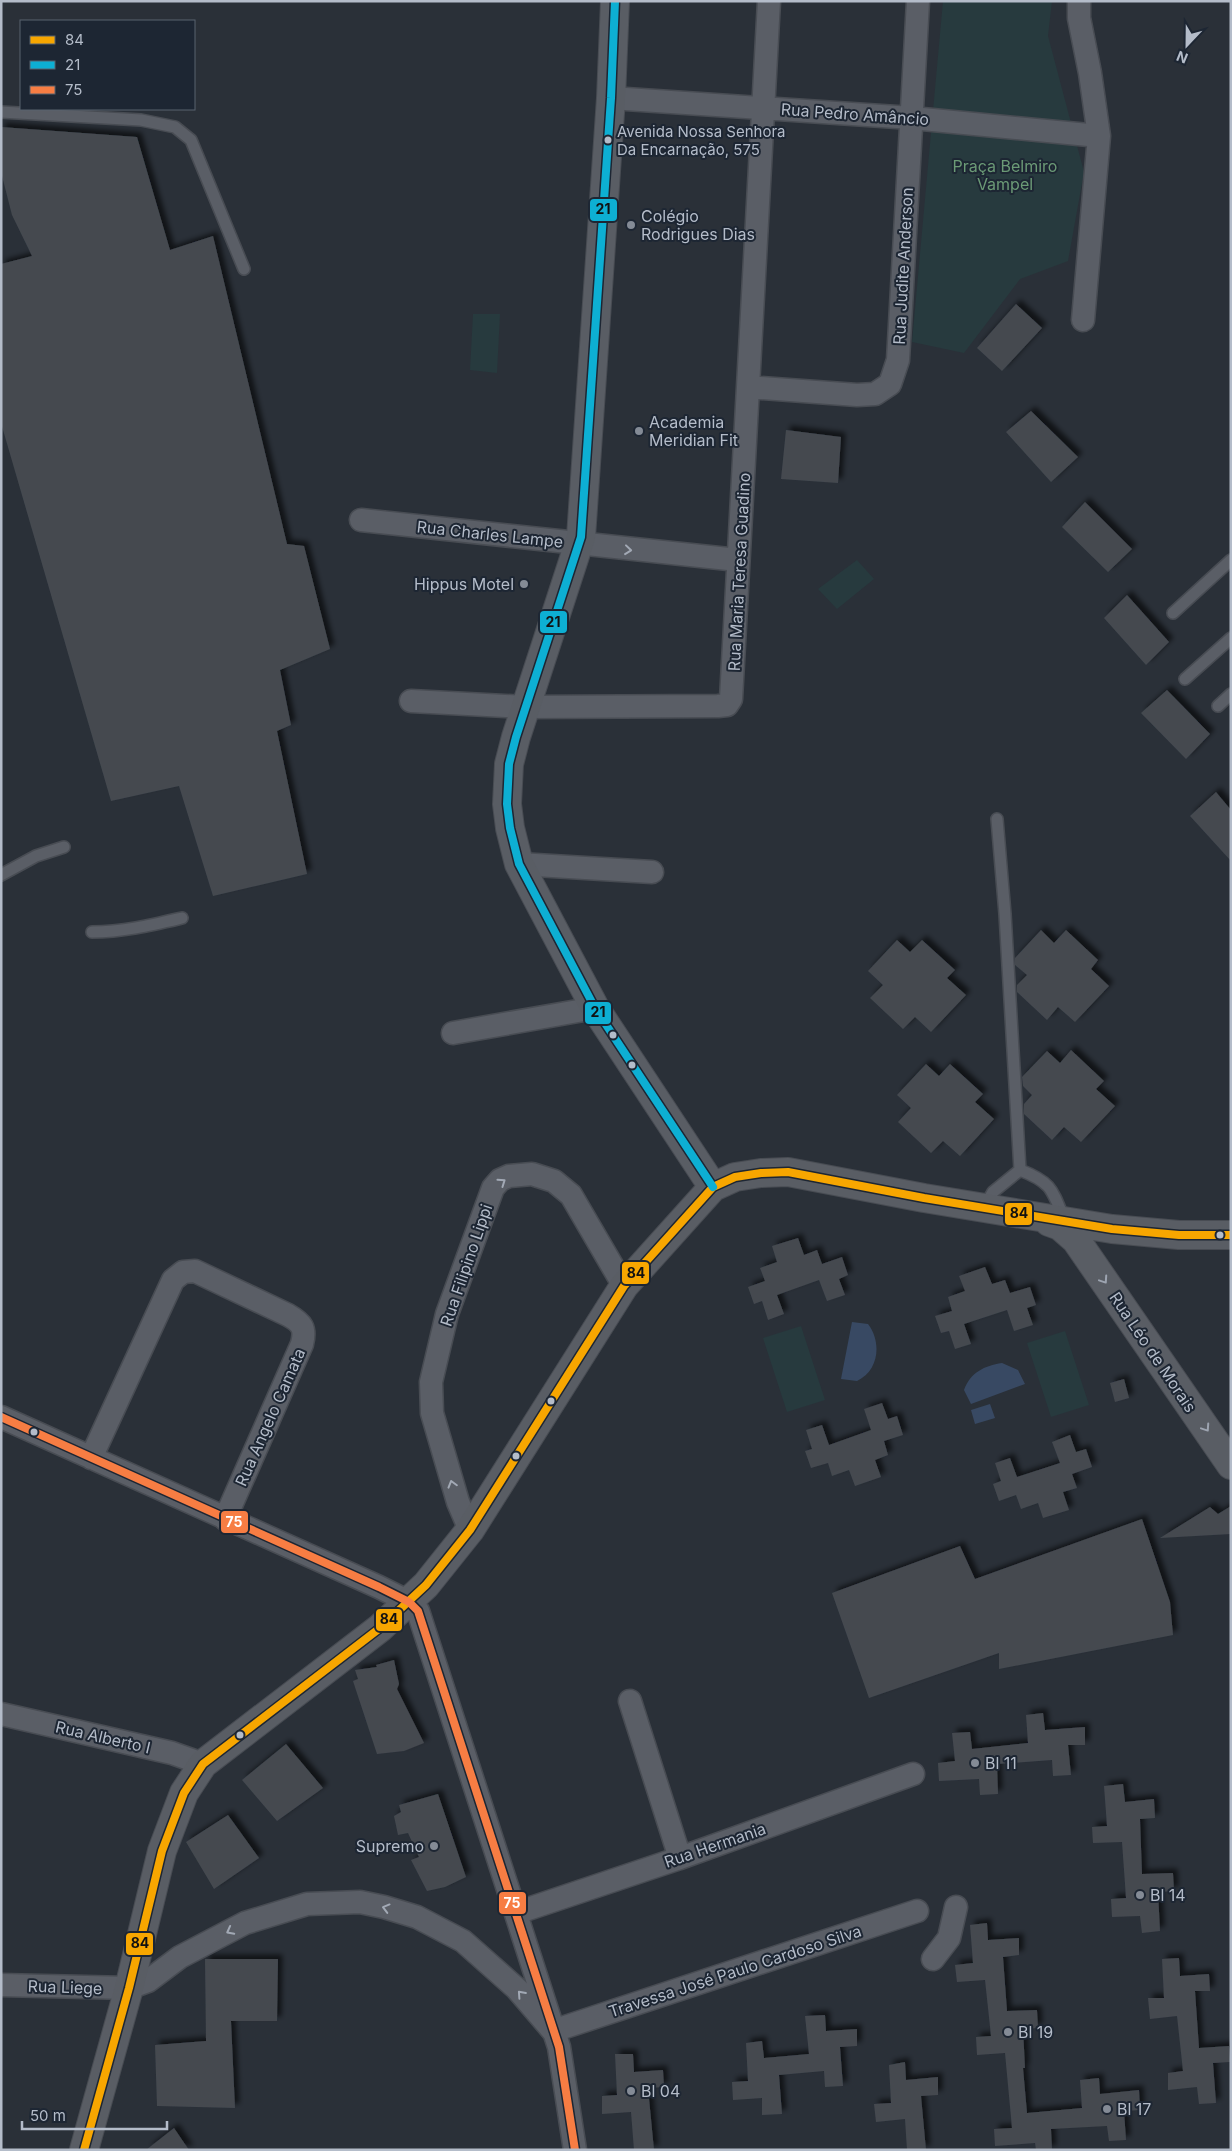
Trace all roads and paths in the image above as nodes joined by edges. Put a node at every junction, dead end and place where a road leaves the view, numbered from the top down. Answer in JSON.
{"nodes":[{"id":1,"x":615,"y":1,"type":"edge"},
{"id":2,"x":769,"y":1,"type":"edge"},
{"id":3,"x":918,"y":1,"type":"edge"},
{"id":4,"x":1079,"y":1,"type":"edge"},
{"id":5,"x":611,"y":98,"type":"junction"},
{"id":6,"x":762,"y":108,"type":"junction"},
{"id":7,"x":1,"y":112,"type":"edge"},
{"id":8,"x":912,"y":118,"type":"junction"},
{"id":9,"x":1099,"y":136,"type":"junction"},
{"id":10,"x":244,"y":269,"type":"dead end"},
{"id":11,"x":1084,"y":320,"type":"dead end"},
{"id":12,"x":748,"y":387,"type":"junction"},
{"id":13,"x":361,"y":520,"type":"dead end"},
{"id":14,"x":580,"y":544,"type":"junction"},
{"id":15,"x":738,"y":560,"type":"junction"},
{"id":16,"x":1231,"y":560,"type":"edge"},
{"id":17,"x":1173,"y":613,"type":"dead end"},
{"id":18,"x":1231,"y":638,"type":"edge"},
{"id":19,"x":1185,"y":679,"type":"dead end"},
{"id":20,"x":1231,"y":694,"type":"edge"},
{"id":21,"x":410,"y":701,"type":"dead end"},
{"id":22,"x":526,"y":706,"type":"junction"},
{"id":23,"x":1218,"y":706,"type":"dead end"},
{"id":24,"x":997,"y":819,"type":"dead end"},
{"id":25,"x":64,"y":846,"type":"dead end"},
{"id":26,"x":520,"y":864,"type":"junction"},
{"id":27,"x":652,"y":872,"type":"dead end"},
{"id":28,"x":1,"y":875,"type":"edge"},
{"id":29,"x":182,"y":918,"type":"dead end"},
{"id":30,"x":92,"y":932,"type":"dead end"},
{"id":31,"x":595,"y":1008,"type":"junction"},
{"id":32,"x":453,"y":1033,"type":"dead end"},
{"id":33,"x":1020,"y":1170,"type":"junction"},
{"id":34,"x":713,"y":1187,"type":"junction"},
{"id":35,"x":984,"y":1208,"type":"junction"},
{"id":36,"x":1071,"y":1231,"type":"junction"},
{"id":37,"x":1231,"y":1235,"type":"edge"},
{"id":38,"x":624,"y":1286,"type":"junction"},
{"id":39,"x":3,"y":1424,"type":"edge"},
{"id":40,"x":91,"y":1458,"type":"junction"},
{"id":41,"x":1231,"y":1465,"type":"edge"},
{"id":42,"x":225,"y":1519,"type":"junction"},
{"id":43,"x":470,"y":1530,"type":"junction"},
{"id":44,"x":409,"y":1602,"type":"junction"},
{"id":45,"x":630,"y":1701,"type":"dead end"},
{"id":46,"x":1,"y":1714,"type":"edge"},
{"id":47,"x":203,"y":1764,"type":"junction"},
{"id":48,"x":913,"y":1774,"type":"dead end"},
{"id":49,"x":680,"y":1858,"type":"junction"},
{"id":50,"x":956,"y":1907,"type":"dead end"},
{"id":51,"x":916,"y":1911,"type":"dead end"},
{"id":52,"x":516,"y":1913,"type":"junction"},
{"id":53,"x":933,"y":1959,"type":"dead end"},
{"id":54,"x":1,"y":1985,"type":"edge"},
{"id":55,"x":129,"y":1988,"type":"junction"},
{"id":56,"x":553,"y":2031,"type":"junction"},
{"id":57,"x":84,"y":2150,"type":"edge"},
{"id":58,"x":576,"y":2150,"type":"edge"}],
"edges":[{"from":1,"to":5,"type":"main road"},
{"from":2,"to":6,"type":"street","name":"Rua Maria Teresa Guadino"},
{"from":3,"to":8,"type":"street","name":"Rua Judite Anderson"},
{"from":4,"to":9,"type":"street"},
{"from":5,"to":6,"type":"street","name":"Rua Pedro Amâncio"},
{"from":5,"to":14,"type":"main road"},
{"from":6,"to":8,"type":"street","name":"Rua Pedro Amâncio"},
{"from":6,"to":12,"type":"street","name":"Rua Maria Teresa Guadino"},
{"from":7,"to":10,"type":"lane"},
{"from":8,"to":9,"type":"street","name":"Rua Pedro Amâncio"},
{"from":8,"to":12,"type":"street","name":"Rua Judite Anderson"},
{"from":9,"to":11,"type":"street"},
{"from":12,"to":15,"type":"street","name":"Rua Maria Teresa Guadino"},
{"from":13,"to":14,"type":"street","name":"Rua Charles Lampe"},
{"from":14,"to":15,"type":"street","name":"Rua Charles Lampe","one_way":true},
{"from":14,"to":22,"type":"main road"},
{"from":15,"to":22,"type":"street","name":"Rua Maria Teresa Guadino"},
{"from":16,"to":17,"type":"lane"},
{"from":18,"to":19,"type":"lane"},
{"from":20,"to":23,"type":"lane"},
{"from":21,"to":22,"type":"street","name":"Rua Maria Teresa Guadino"},
{"from":22,"to":26,"type":"main road"},
{"from":24,"to":33,"type":"lane"},
{"from":25,"to":28,"type":"lane"},
{"from":26,"to":27,"type":"street"},
{"from":26,"to":31,"type":"main road"},
{"from":29,"to":30,"type":"lane"},
{"from":31,"to":32,"type":"street"},
{"from":31,"to":34,"type":"main road"},
{"from":33,"to":35,"type":"lane"},
{"from":33,"to":36,"type":"lane"},
{"from":34,"to":35,"type":"main road","name":"Rua Léo de Morais"},
{"from":34,"to":38,"type":"main road"},
{"from":35,"to":36,"type":"main road","name":"Rua Léo de Morais"},
{"from":36,"to":37,"type":"main road"},
{"from":36,"to":41,"type":"main road","name":"Rua Léo de Morais","one_way":true},
{"from":38,"to":43,"type":"main road"},
{"from":43,"to":38,"type":"street","name":"Rua Filipino Lippi","one_way":true},
{"from":39,"to":40,"type":"street"},
{"from":40,"to":42,"type":"street"},
{"from":40,"to":42,"type":"street","name":"Rua Angelo Camata"},
{"from":42,"to":44,"type":"street"},
{"from":43,"to":44,"type":"main road"},
{"from":44,"to":47,"type":"main road"},
{"from":44,"to":52,"type":"street"},
{"from":45,"to":49,"type":"street"},
{"from":46,"to":47,"type":"street","name":"Rua Alberto I"},
{"from":47,"to":55,"type":"main road"},
{"from":48,"to":49,"type":"street","name":"Rua Hermania"},
{"from":49,"to":52,"type":"street","name":"Rua Hermania"},
{"from":50,"to":53,"type":"street"},
{"from":51,"to":56,"type":"street","name":"Travessa José Paulo Cardoso Silva"},
{"from":52,"to":56,"type":"street"},
{"from":54,"to":55,"type":"street","name":"Rua Liege"},
{"from":56,"to":55,"type":"street","one_way":true},
{"from":55,"to":57,"type":"main road"},
{"from":56,"to":58,"type":"street"}]}
